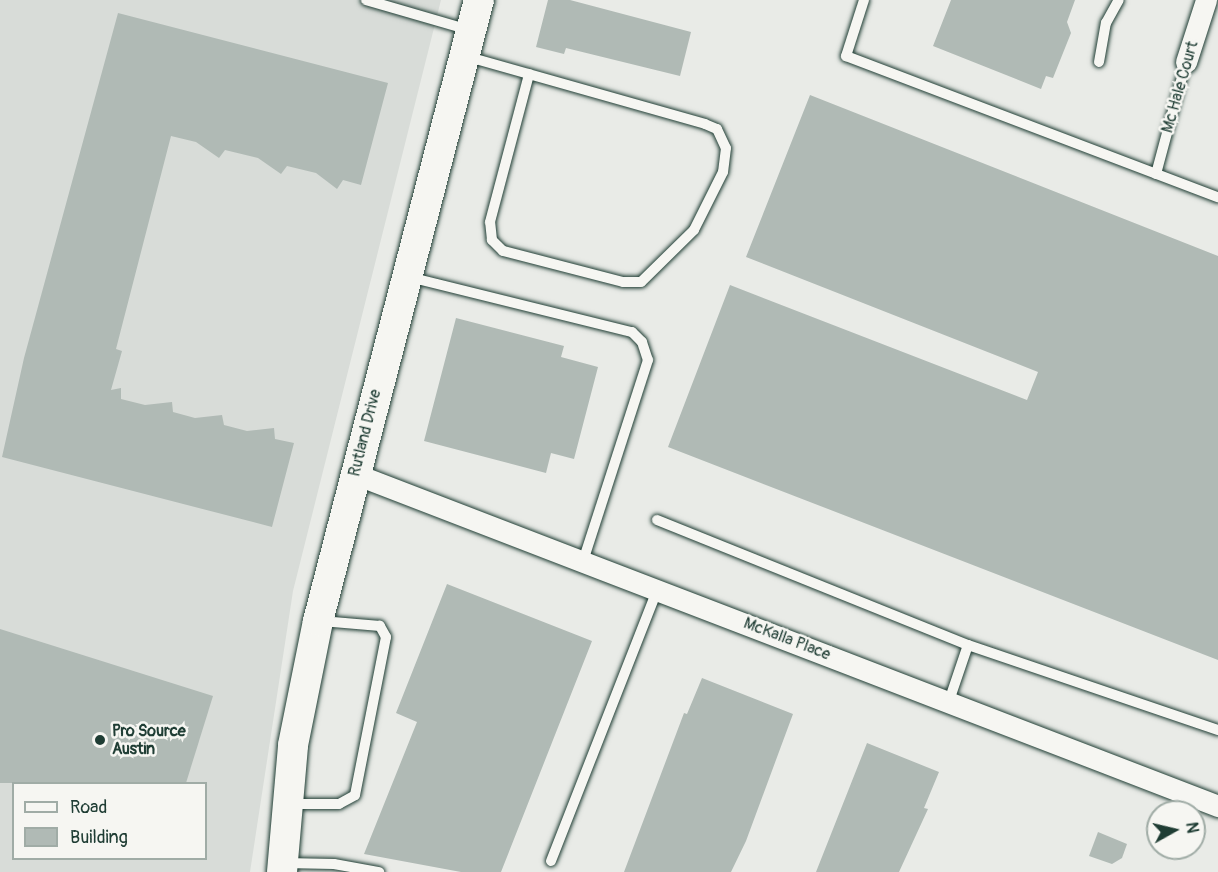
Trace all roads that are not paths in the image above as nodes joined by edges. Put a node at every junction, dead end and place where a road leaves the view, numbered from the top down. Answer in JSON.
{"nodes":[{"id":1,"x":366,"y":0,"type":"edge"},
{"id":2,"x":478,"y":0,"type":"edge"},
{"id":3,"x":864,"y":0,"type":"edge"},
{"id":4,"x":1119,"y":0,"type":"edge"},
{"id":5,"x":1206,"y":0,"type":"edge"},
{"id":6,"x":468,"y":44,"type":"junction"},
{"id":7,"x":1100,"y":62,"type":"dead end"},
{"id":8,"x":1186,"y":62,"type":"joint"},
{"id":9,"x":529,"y":75,"type":"junction"},
{"id":10,"x":1156,"y":174,"type":"junction"},
{"id":11,"x":1218,"y":197,"type":"edge"},
{"id":12,"x":406,"y":276,"type":"junction"},
{"id":13,"x":355,"y":474,"type":"junction"},
{"id":14,"x":657,"y":520,"type":"dead end"},
{"id":15,"x":583,"y":561,"type":"junction"},
{"id":16,"x":657,"y":590,"type":"junction"},
{"id":17,"x":318,"y":621,"type":"junction"},
{"id":18,"x":968,"y":645,"type":"junction"},
{"id":19,"x":949,"y":701,"type":"junction"},
{"id":20,"x":1218,"y":730,"type":"edge"},
{"id":21,"x":286,"y":804,"type":"junction"},
{"id":22,"x":1218,"y":807,"type":"edge"},
{"id":23,"x":550,"y":861,"type":"dead end"},
{"id":24,"x":282,"y":868,"type":"edge"},
{"id":25,"x":379,"y":872,"type":"edge"}],
"edges":[{"from":1,"to":6,"type":"lane"},
{"from":2,"to":6,"type":"street","name":"Rutland Drive"},
{"from":3,"to":10,"type":"lane"},
{"from":4,"to":7,"type":"lane"},
{"from":5,"to":8,"type":"street","name":"Mc Hale Court"},
{"from":6,"to":9,"type":"lane"},
{"from":6,"to":12,"type":"street","name":"Rutland Drive"},
{"from":8,"to":10,"type":"lane","name":"Mc Hale Court"},
{"from":9,"to":9,"type":"lane"},
{"from":10,"to":11,"type":"lane"},
{"from":12,"to":13,"type":"street","name":"Rutland Drive"},
{"from":12,"to":15,"type":"lane"},
{"from":13,"to":15,"type":"street","name":"McKalla Place"},
{"from":13,"to":17,"type":"street","name":"Rutland Drive"},
{"from":14,"to":18,"type":"lane"},
{"from":15,"to":16,"type":"street","name":"McKalla Place"},
{"from":16,"to":19,"type":"street","name":"McKalla Place"},
{"from":16,"to":23,"type":"lane"},
{"from":17,"to":21,"type":"street","name":"Rutland Drive"},
{"from":17,"to":21,"type":"lane"},
{"from":18,"to":19,"type":"lane"},
{"from":18,"to":20,"type":"lane"},
{"from":19,"to":22,"type":"street","name":"McKalla Place"},
{"from":21,"to":24,"type":"street","name":"Rutland Drive"},
{"from":24,"to":25,"type":"lane"}]}
